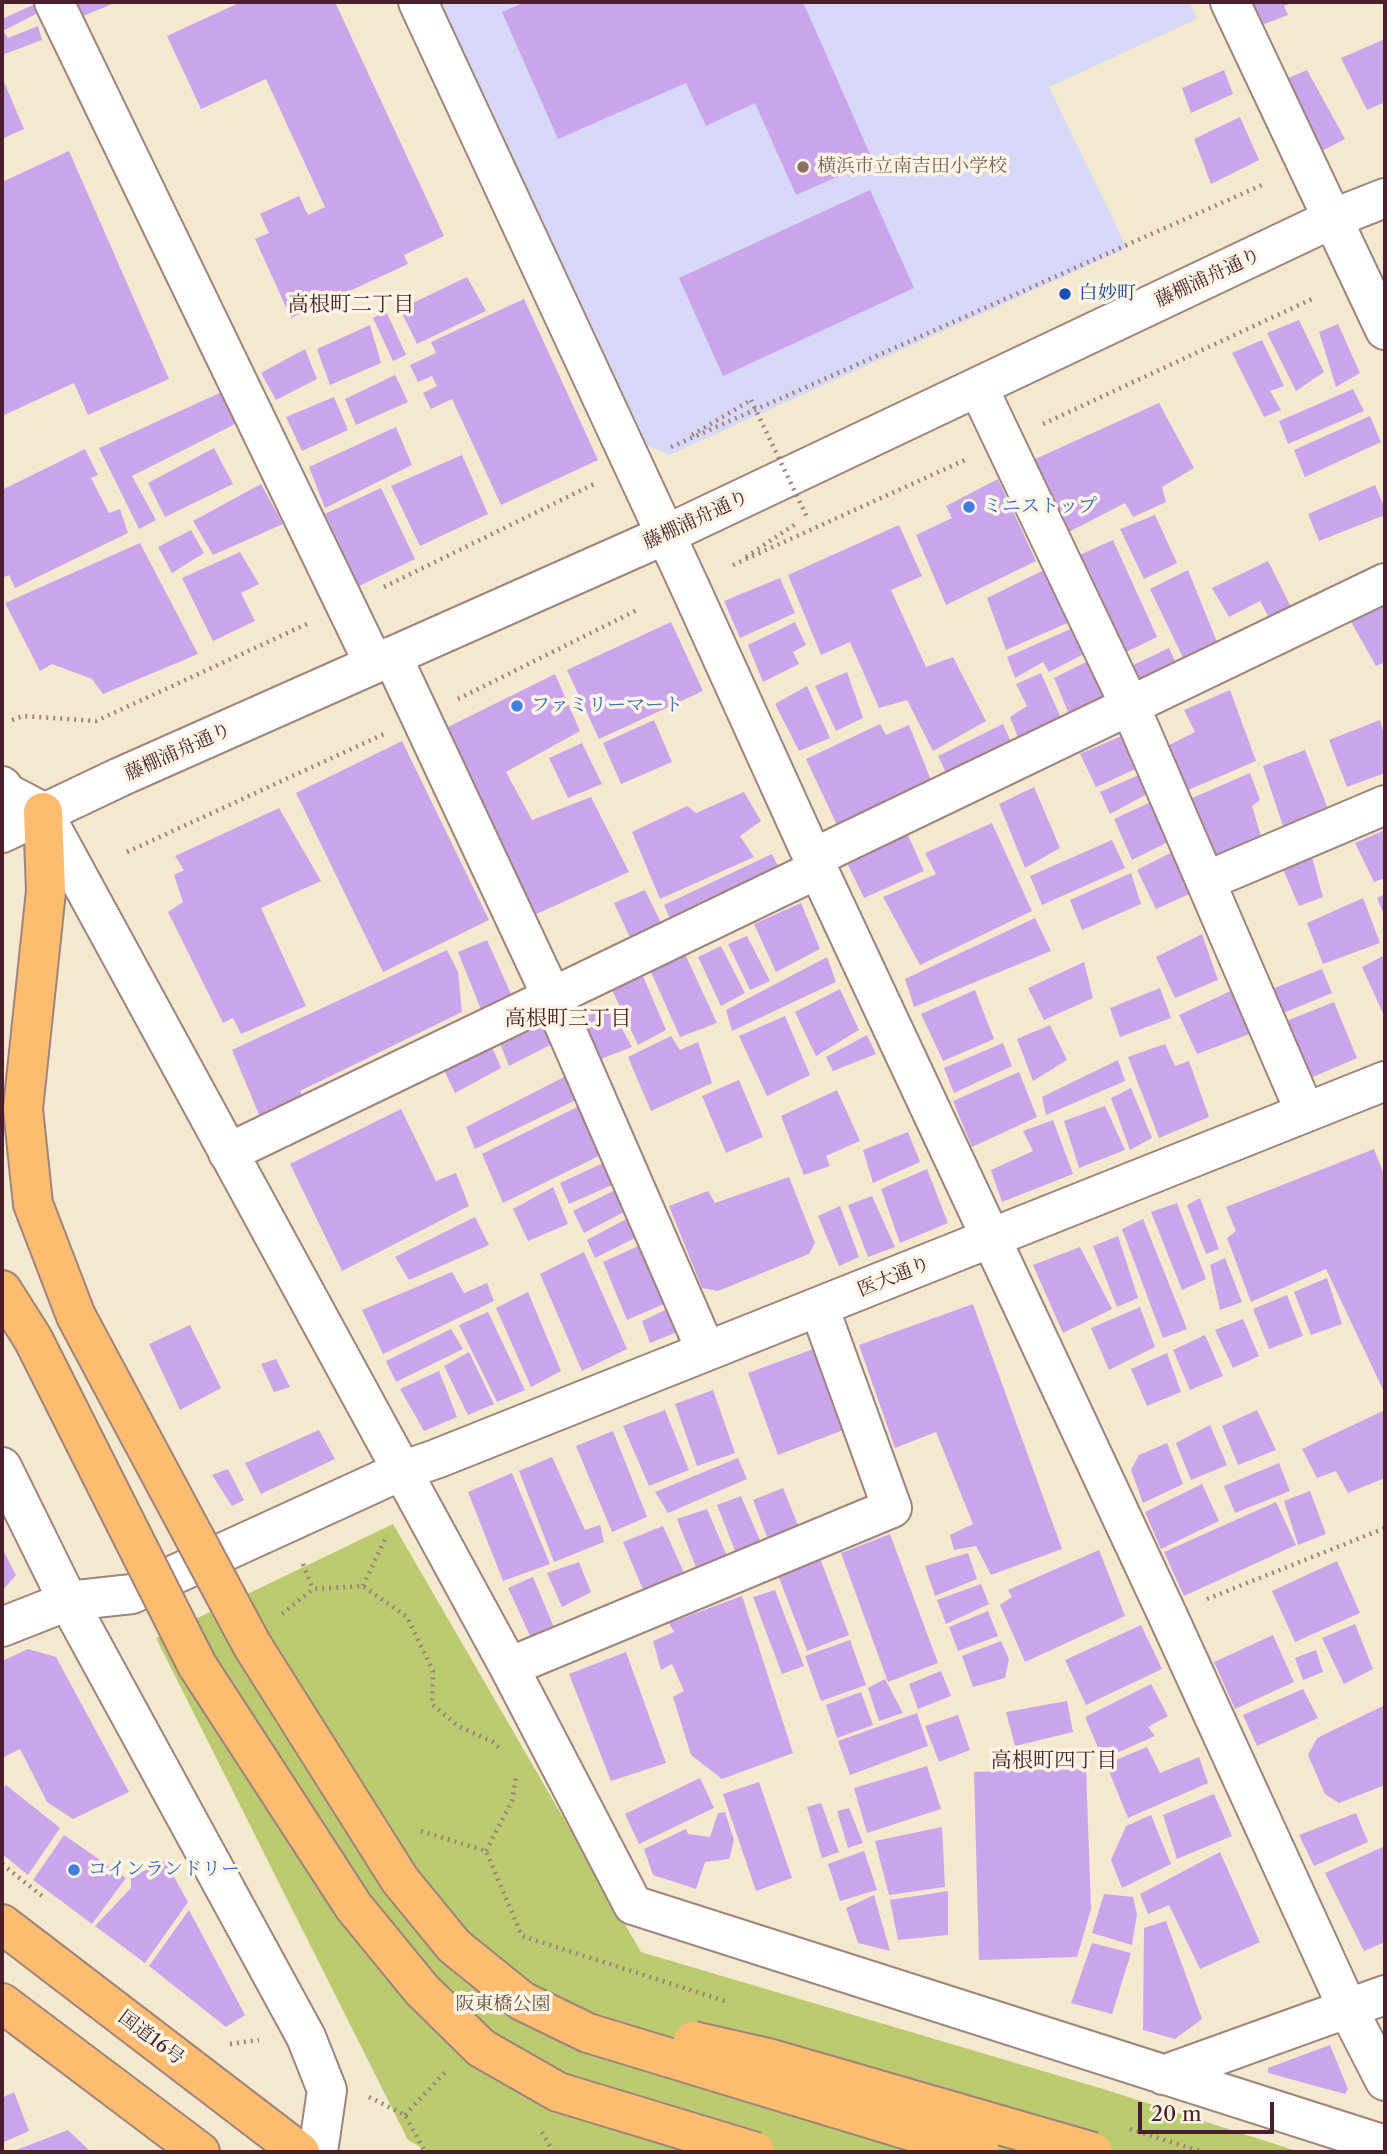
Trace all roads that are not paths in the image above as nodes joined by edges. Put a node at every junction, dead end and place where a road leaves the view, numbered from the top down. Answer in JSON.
{"nodes":[{"id":1,"x":54,"y":2,"type":"edge"},
{"id":2,"x":418,"y":2,"type":"edge"},
{"id":3,"x":1230,"y":2,"type":"edge"},
{"id":4,"x":1385,"y":198,"type":"edge"},
{"id":5,"x":1334,"y":218,"type":"junction"},
{"id":6,"x":1385,"y":330,"type":"edge"},
{"id":7,"x":978,"y":387,"type":"junction"},
{"id":8,"x":665,"y":535,"type":"junction"},
{"id":9,"x":1385,"y":583,"type":"edge"},
{"id":10,"x":383,"y":660,"type":"junction"},
{"id":11,"x":1130,"y":705,"type":"junction"},
{"id":12,"x":2,"y":786,"type":"edge"},
{"id":13,"x":1385,"y":805,"type":"edge"},
{"id":14,"x":43,"y":812,"type":"junction"},
{"id":15,"x":2,"y":833,"type":"edge"},
{"id":16,"x":815,"y":864,"type":"junction"},
{"id":17,"x":1206,"y":881,"type":"junction"},
{"id":18,"x":552,"y":997,"type":"junction"},
{"id":19,"x":1385,"y":1080,"type":"edge"},
{"id":20,"x":1305,"y":1112,"type":"junction"},
{"id":21,"x":228,"y":1153,"type":"junction"},
{"id":22,"x":992,"y":1239,"type":"junction"},
{"id":23,"x":2,"y":1290,"type":"edge"},
{"id":24,"x":819,"y":1307,"type":"junction"},
{"id":25,"x":706,"y":1351,"type":"junction"},
{"id":26,"x":2,"y":1466,"type":"edge"},
{"id":27,"x":401,"y":1471,"type":"junction"},
{"id":28,"x":68,"y":1601,"type":"junction"},
{"id":29,"x":2,"y":1627,"type":"edge"},
{"id":30,"x":509,"y":1667,"type":"junction"},
{"id":31,"x":2,"y":1924,"type":"edge"},
{"id":32,"x":1385,"y":1995,"type":"edge"},
{"id":33,"x":2,"y":2003,"type":"edge"},
{"id":34,"x":533,"y":2007,"type":"junction"},
{"id":35,"x":1348,"y":2008,"type":"junction"},
{"id":36,"x":1163,"y":2075,"type":"junction"},
{"id":37,"x":1385,"y":2081,"type":"edge"},
{"id":38,"x":1385,"y":2145,"type":"edge"},
{"id":39,"x":200,"y":2152,"type":"edge"},
{"id":40,"x":300,"y":2152,"type":"edge"},
{"id":41,"x":318,"y":2152,"type":"edge"},
{"id":42,"x":755,"y":2152,"type":"edge"},
{"id":43,"x":980,"y":2152,"type":"edge"},
{"id":44,"x":1093,"y":2152,"type":"edge"}],
"edges":[{"from":1,"to":10,"type":"street"},
{"from":2,"to":8,"type":"street"},
{"from":3,"to":5,"type":"street"},
{"from":4,"to":5,"type":"street","name":"藤棚浦舟通り"},
{"from":5,"to":6,"type":"street"},
{"from":5,"to":7,"type":"street","name":"藤棚浦舟通り"},
{"from":7,"to":8,"type":"street","name":"藤棚浦舟通り"},
{"from":7,"to":11,"type":"street"},
{"from":8,"to":10,"type":"street","name":"藤棚浦舟通り"},
{"from":8,"to":16,"type":"street"},
{"from":9,"to":11,"type":"street"},
{"from":10,"to":14,"type":"street","name":"藤棚浦舟通り"},
{"from":10,"to":18,"type":"street"},
{"from":11,"to":16,"type":"street"},
{"from":11,"to":17,"type":"street"},
{"from":12,"to":14,"type":"street"},
{"from":13,"to":17,"type":"street"},
{"from":14,"to":15,"type":"street","name":"藤棚浦舟通り"},
{"from":14,"to":21,"type":"street"},
{"from":14,"to":34,"type":"highway","bridge":true},
{"from":16,"to":18,"type":"street"},
{"from":16,"to":22,"type":"street"},
{"from":17,"to":20,"type":"street"},
{"from":18,"to":21,"type":"street"},
{"from":18,"to":25,"type":"street"},
{"from":19,"to":20,"type":"street","name":"医大通り"},
{"from":20,"to":22,"type":"street","name":"医大通り"},
{"from":21,"to":27,"type":"street"},
{"from":22,"to":24,"type":"street","name":"医大通り"},
{"from":22,"to":35,"type":"street"},
{"from":23,"to":42,"type":"highway","bridge":true},
{"from":24,"to":25,"type":"street","name":"医大通り"},
{"from":24,"to":30,"type":"street"},
{"from":25,"to":27,"type":"street","name":"医大通り"},
{"from":26,"to":28,"type":"street"},
{"from":27,"to":28,"type":"street","name":"医大通り"},
{"from":27,"to":30,"type":"street"},
{"from":28,"to":29,"type":"street","name":"医大通り"},
{"from":28,"to":41,"type":"street"},
{"from":30,"to":36,"type":"street"},
{"from":31,"to":40,"type":"highway","name":"国道16号"},
{"from":32,"to":35,"type":"street"},
{"from":33,"to":39,"type":"highway"},
{"from":34,"to":43,"type":"highway","bridge":true},
{"from":34,"to":44,"type":"highway","bridge":true},
{"from":35,"to":36,"type":"street"},
{"from":35,"to":37,"type":"street"},
{"from":36,"to":38,"type":"street"}]}
